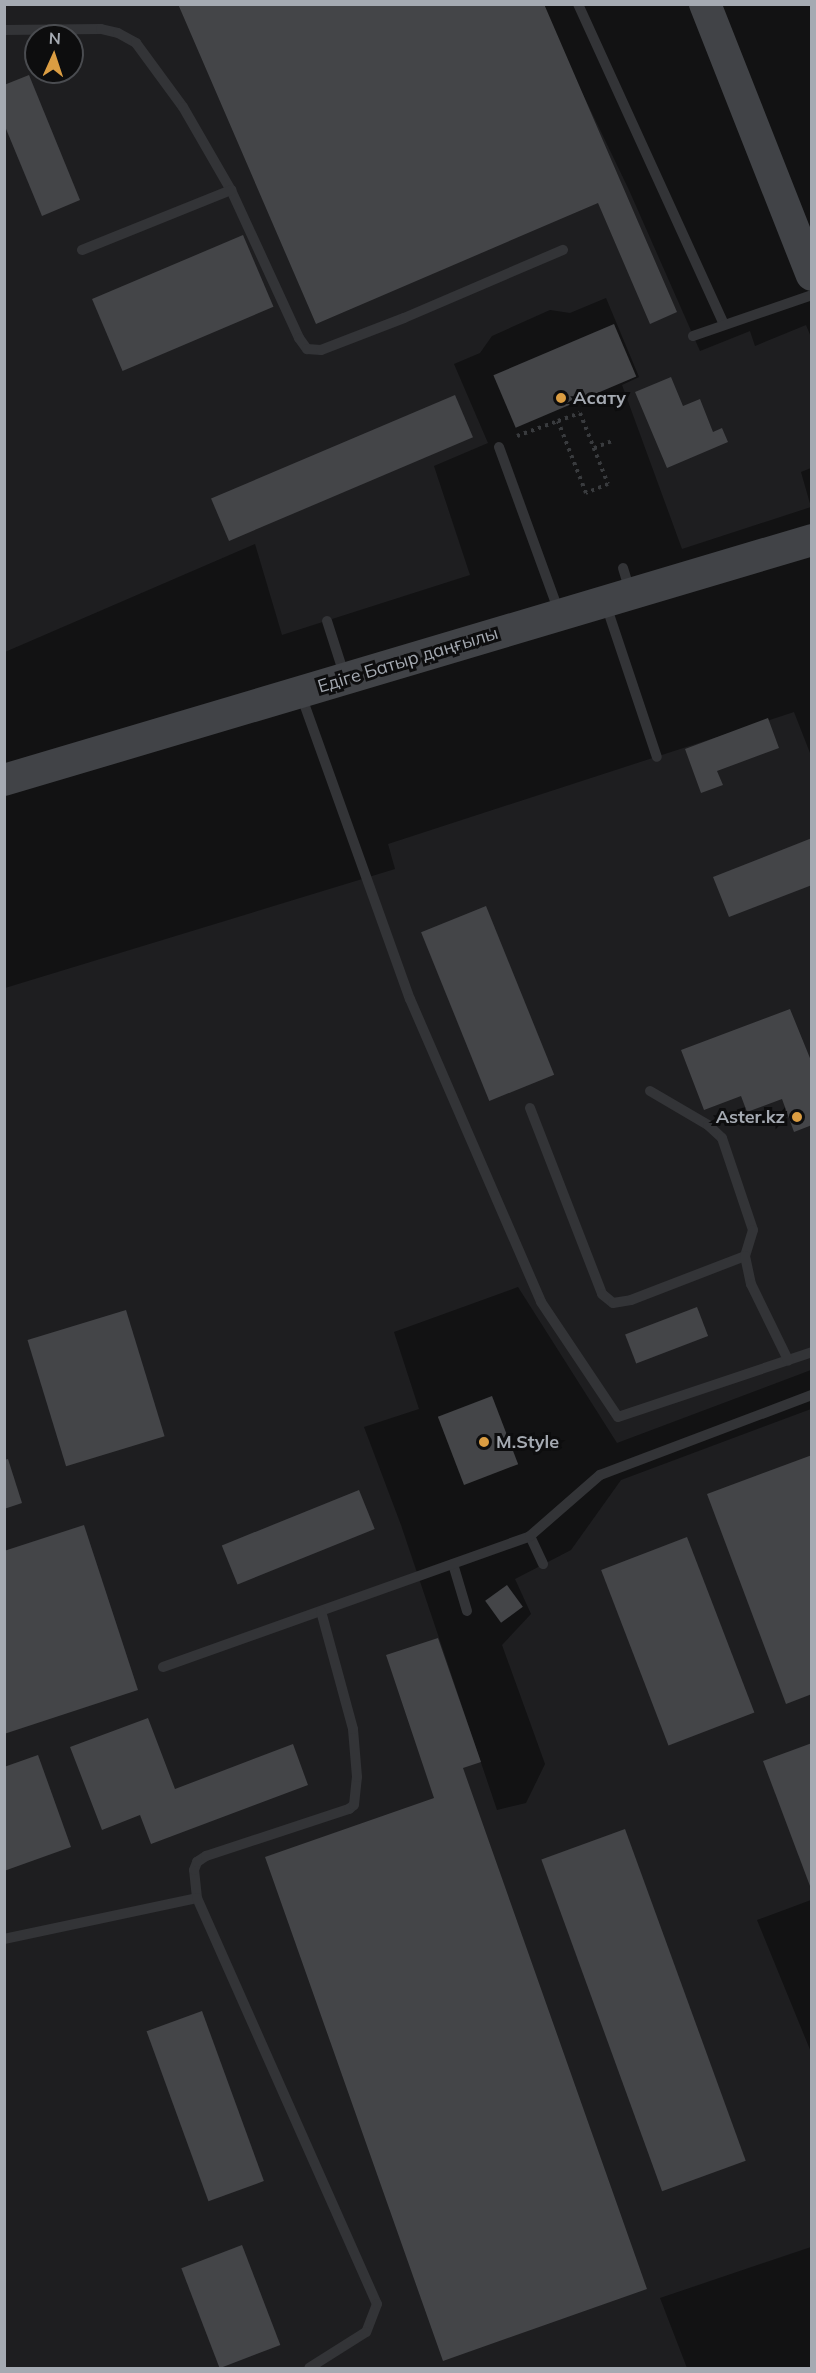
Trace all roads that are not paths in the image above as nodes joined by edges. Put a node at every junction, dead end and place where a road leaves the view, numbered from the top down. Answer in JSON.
{"nodes":[{"id":1,"x":578,"y":4,"type":"edge"},
{"id":2,"x":705,"y":4,"type":"edge"},
{"id":3,"x":4,"y":30,"type":"edge"},
{"id":4,"x":231,"y":190,"type":"junction"},
{"id":5,"x":82,"y":250,"type":"dead end"},
{"id":6,"x":563,"y":250,"type":"dead end"},
{"id":7,"x":812,"y":275,"type":"edge"},
{"id":8,"x":812,"y":295,"type":"edge"},
{"id":9,"x":724,"y":324,"type":"junction"},
{"id":10,"x":693,"y":336,"type":"dead end"},
{"id":11,"x":499,"y":447,"type":"dead end"},
{"id":12,"x":812,"y":540,"type":"edge"},
{"id":13,"x":620,"y":588,"type":"junction"},
{"id":14,"x":560,"y":615,"type":"junction"},
{"id":15,"x":327,"y":621,"type":"dead end"},
{"id":16,"x":345,"y":679,"type":"junction"},
{"id":17,"x":300,"y":692,"type":"junction"},
{"id":18,"x":657,"y":757,"type":"dead end"},
{"id":19,"x":4,"y":780,"type":"edge"},
{"id":20,"x":650,"y":1091,"type":"dead end"},
{"id":21,"x":530,"y":1108,"type":"dead end"},
{"id":22,"x":745,"y":1256,"type":"junction"},
{"id":23,"x":812,"y":1352,"type":"edge"},
{"id":24,"x":788,"y":1360,"type":"junction"},
{"id":25,"x":812,"y":1395,"type":"edge"},
{"id":26,"x":530,"y":1536,"type":"junction"},
{"id":27,"x":453,"y":1564,"type":"junction"},
{"id":28,"x":543,"y":1564,"type":"dead end"},
{"id":29,"x":321,"y":1611,"type":"junction"},
{"id":30,"x":467,"y":1611,"type":"dead end"},
{"id":31,"x":163,"y":1667,"type":"dead end"},
{"id":32,"x":197,"y":1898,"type":"junction"},
{"id":33,"x":4,"y":1939,"type":"edge"},
{"id":34,"x":309,"y":2368,"type":"edge"}],
"edges":[{"from":1,"to":9,"type":"lane"},
{"from":2,"to":7,"type":"main road"},
{"from":3,"to":4,"type":"lane"},
{"from":4,"to":5,"type":"lane"},
{"from":4,"to":6,"type":"lane"},
{"from":8,"to":9,"type":"lane"},
{"from":9,"to":10,"type":"lane"},
{"from":11,"to":14,"type":"lane"},
{"from":12,"to":13,"type":"main road","name":"Едіге Батыр даңғылы"},
{"from":13,"to":14,"type":"main road","name":"Едіге Батыр даңғылы"},
{"from":13,"to":18,"type":"lane"},
{"from":14,"to":16,"type":"main road","name":"Едіге Батыр даңғылы"},
{"from":15,"to":16,"type":"lane"},
{"from":16,"to":17,"type":"main road","name":"Едіге Батыр даңғылы"},
{"from":17,"to":19,"type":"main road","name":"Едіге Батыр даңғылы"},
{"from":17,"to":24,"type":"lane"},
{"from":20,"to":22,"type":"lane"},
{"from":21,"to":22,"type":"lane"},
{"from":22,"to":24,"type":"lane"},
{"from":23,"to":24,"type":"lane"},
{"from":25,"to":26,"type":"lane"},
{"from":26,"to":27,"type":"lane"},
{"from":26,"to":28,"type":"lane"},
{"from":27,"to":29,"type":"lane"},
{"from":27,"to":30,"type":"lane"},
{"from":29,"to":31,"type":"lane"},
{"from":29,"to":32,"type":"lane"},
{"from":32,"to":33,"type":"lane"},
{"from":32,"to":34,"type":"lane"}]}
